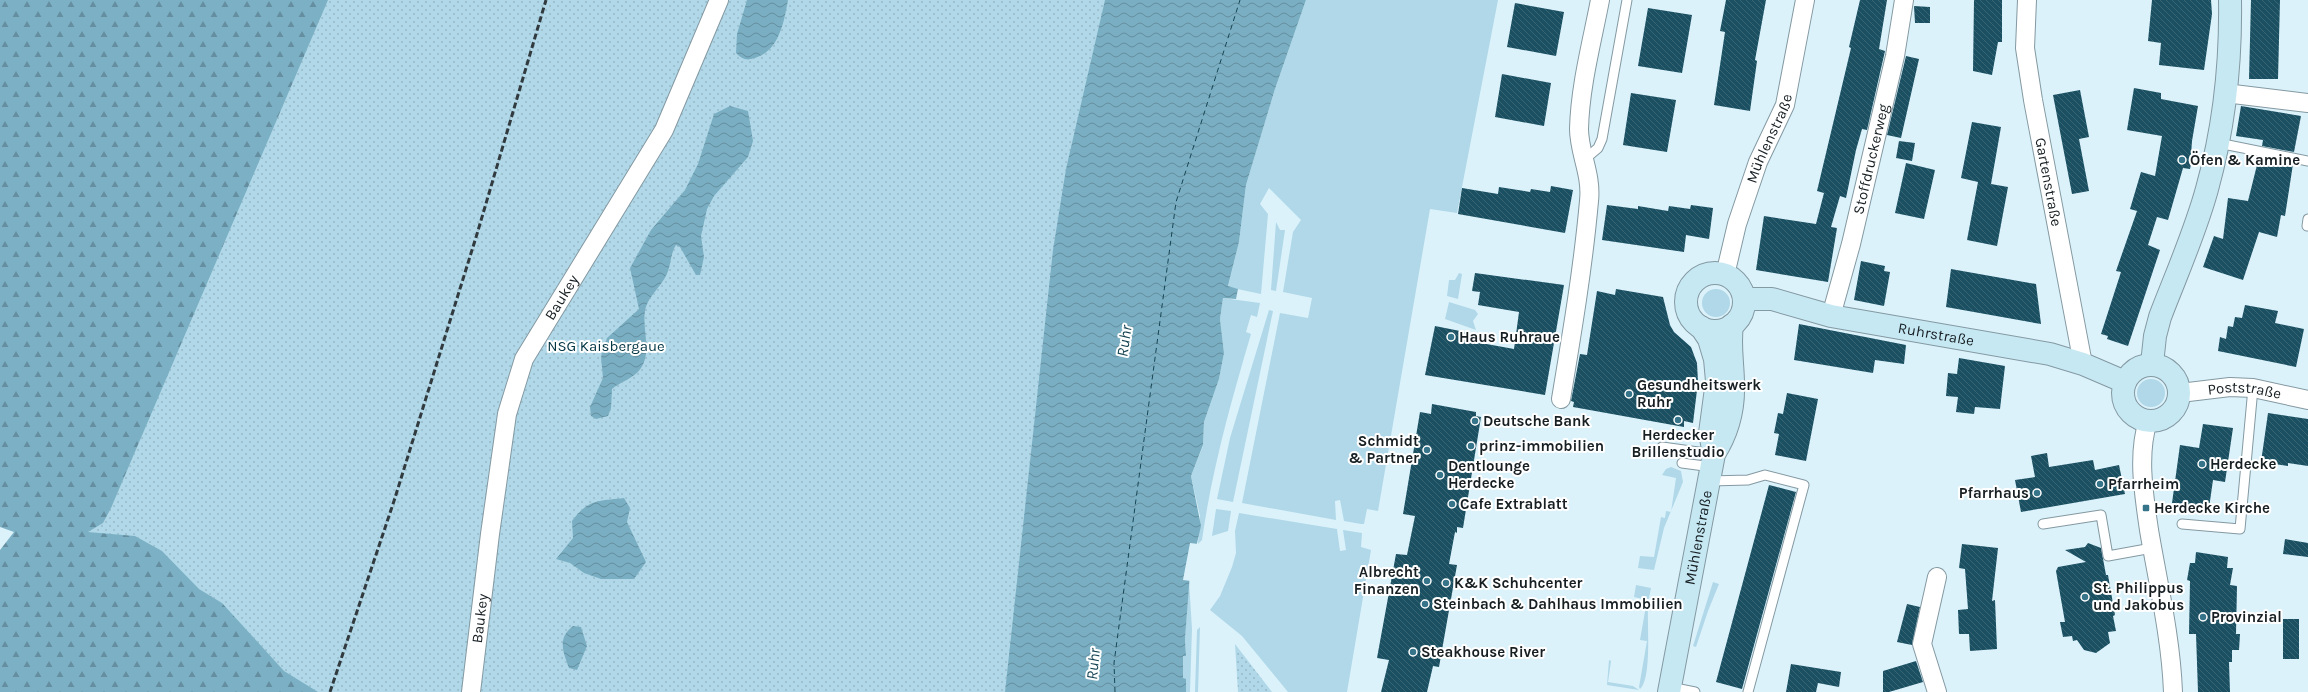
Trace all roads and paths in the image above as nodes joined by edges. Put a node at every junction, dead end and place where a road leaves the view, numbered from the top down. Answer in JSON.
{"nodes":[{"id":1,"x":719,"y":0,"type":"edge"},
{"id":2,"x":1600,"y":0,"type":"edge"},
{"id":3,"x":1627,"y":0,"type":"edge"},
{"id":4,"x":1805,"y":0,"type":"edge"},
{"id":5,"x":1904,"y":0,"type":"edge"},
{"id":6,"x":2027,"y":0,"type":"edge"},
{"id":7,"x":2230,"y":0,"type":"edge"},
{"id":8,"x":2225,"y":93,"type":"junction"},
{"id":9,"x":2308,"y":103,"type":"edge"},
{"id":10,"x":2218,"y":143,"type":"junction"},
{"id":11,"x":1585,"y":159,"type":"junction"},
{"id":12,"x":2308,"y":161,"type":"edge"},
{"id":13,"x":1725,"y":275,"type":"junction"},
{"id":14,"x":1744,"y":299,"type":"junction"},
{"id":15,"x":1831,"y":316,"type":"junction"},
{"id":16,"x":1732,"y":325,"type":"junction"},
{"id":17,"x":1701,"y":327,"type":"junction"},
{"id":18,"x":2083,"y":364,"type":"junction"},
{"id":19,"x":2152,"y":364,"type":"junction"},
{"id":20,"x":2124,"y":382,"type":"junction"},
{"id":21,"x":2253,"y":388,"type":"junction"},
{"id":22,"x":2180,"y":392,"type":"junction"},
{"id":23,"x":1561,"y":399,"type":"dead end"},
{"id":24,"x":2308,"y":400,"type":"edge"},
{"id":25,"x":2148,"y":421,"type":"junction"},
{"id":26,"x":1662,"y":447,"type":"dead end"},
{"id":27,"x":1682,"y":463,"type":"dead end"},
{"id":28,"x":1712,"y":467,"type":"junction"},
{"id":29,"x":2043,"y":524,"type":"dead end"},
{"id":30,"x":2182,"y":524,"type":"dead end"},
{"id":31,"x":2152,"y":548,"type":"junction"},
{"id":32,"x":1937,"y":577,"type":"dead end"},
{"id":33,"x":1669,"y":690,"type":"edge"},
{"id":34,"x":471,"y":692,"type":"edge"},
{"id":35,"x":1695,"y":692,"type":"edge"},
{"id":36,"x":1748,"y":692,"type":"edge"},
{"id":37,"x":1937,"y":692,"type":"edge"},
{"id":38,"x":2174,"y":692,"type":"edge"}],
"edges":[{"from":1,"to":34,"type":"street","name":"Baukey"},
{"from":2,"to":11,"type":"street"},
{"from":3,"to":11,"type":"lane"},
{"from":4,"to":13,"type":"street","name":"Mühlenstraße"},
{"from":5,"to":15,"type":"street","name":"Stoffdruckerweg"},
{"from":6,"to":18,"type":"street","name":"Gartenstraße"},
{"from":7,"to":8,"type":"main road"},
{"from":8,"to":9,"type":"street"},
{"from":8,"to":10,"type":"main road"},
{"from":10,"to":12,"type":"lane"},
{"from":10,"to":19,"type":"main road"},
{"from":11,"to":23,"type":"street"},
{"from":13,"to":14,"type":"main road"},
{"from":13,"to":17,"type":"main road","name":"Mühlenstraße"},
{"from":14,"to":15,"type":"main road","name":"Ruhrstraße"},
{"from":14,"to":16,"type":"main road","name":"Mühlenstraße"},
{"from":15,"to":18,"type":"main road","name":"Ruhrstraße"},
{"from":16,"to":17,"type":"main road"},
{"from":16,"to":28,"type":"main road","name":"Mühlenstraße"},
{"from":17,"to":28,"type":"main road","name":"Mühlenstraße"},
{"from":18,"to":20,"type":"main road","name":"Ruhrstraße"},
{"from":19,"to":20,"type":"main road"},
{"from":19,"to":22,"type":"main road"},
{"from":20,"to":25,"type":"main road"},
{"from":21,"to":22,"type":"street","name":"Poststraße"},
{"from":21,"to":24,"type":"street","name":"Poststraße"},
{"from":21,"to":30,"type":"lane"},
{"from":22,"to":25,"type":"main road"},
{"from":25,"to":31,"type":"street"},
{"from":26,"to":28,"type":"lane"},
{"from":27,"to":28,"type":"lane"},
{"from":28,"to":33,"type":"main road","name":"Mühlenstraße"},
{"from":28,"to":36,"type":"lane"},
{"from":29,"to":31,"type":"lane"},
{"from":31,"to":38,"type":"street"},
{"from":32,"to":37,"type":"street"},
{"from":33,"to":35,"type":"lane"}]}
